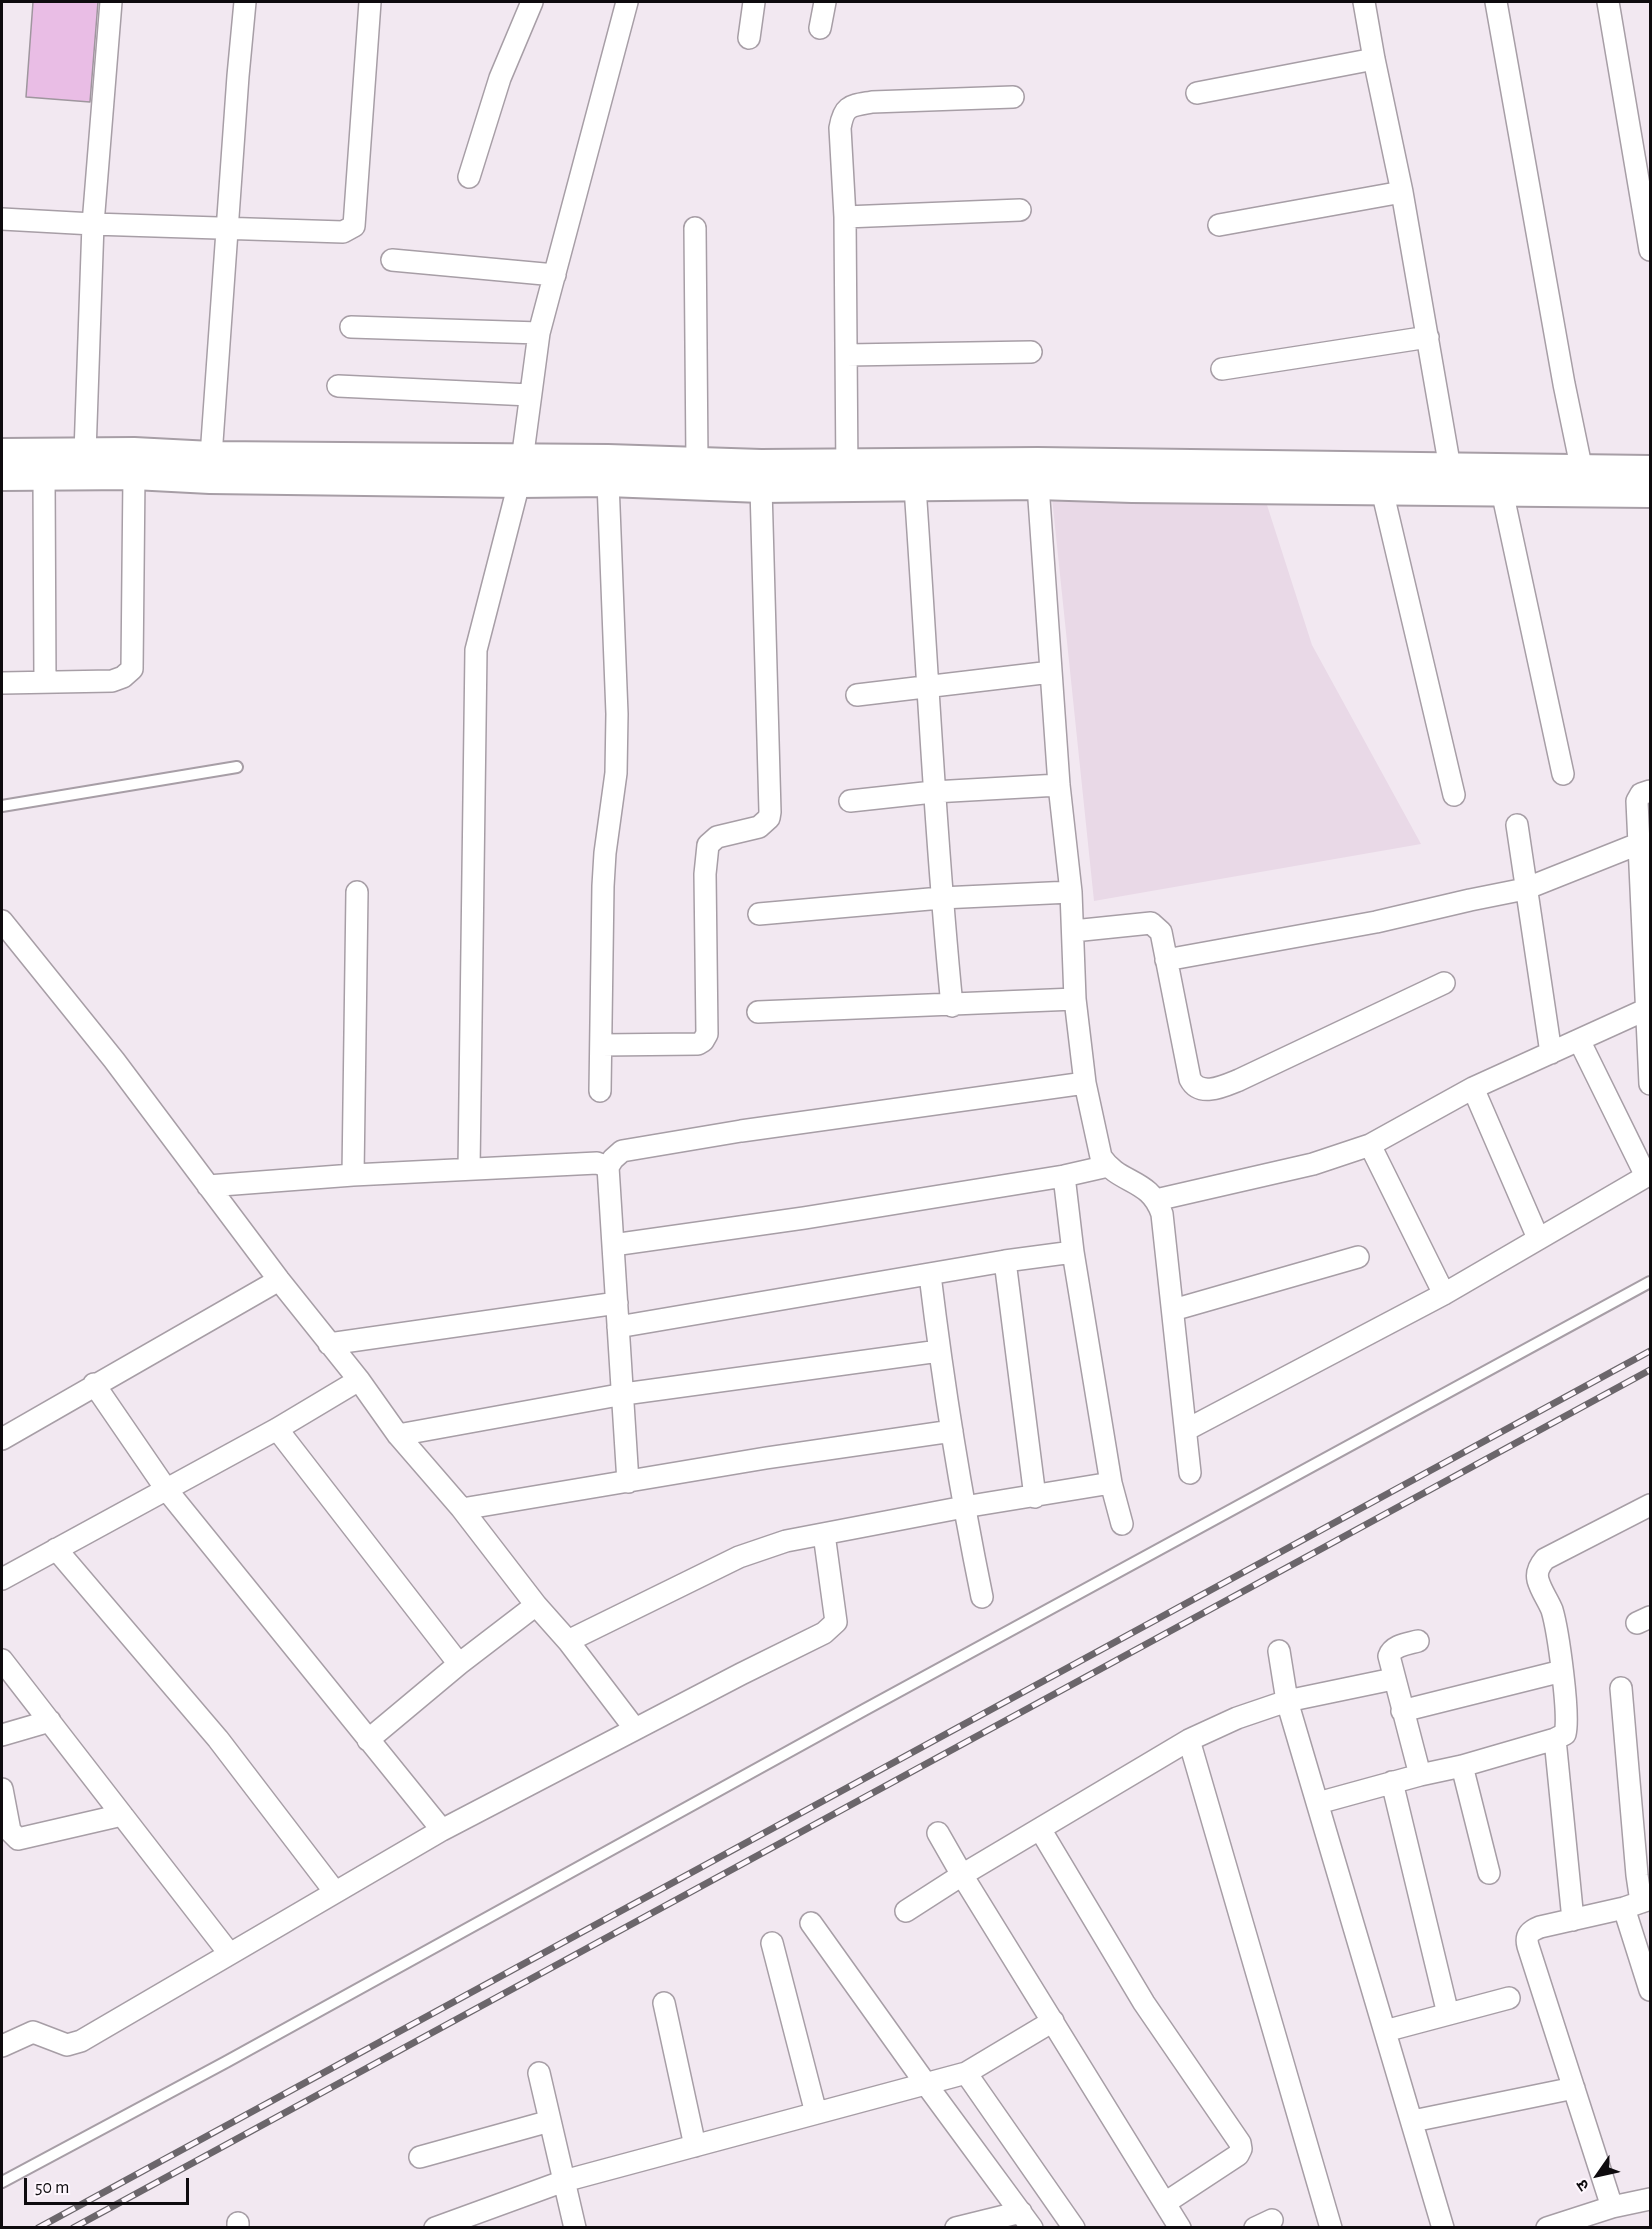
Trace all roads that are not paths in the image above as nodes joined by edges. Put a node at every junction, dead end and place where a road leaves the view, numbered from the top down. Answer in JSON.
{"nodes":[{"id":1,"x":111,"y":2,"type":"edge"},
{"id":2,"x":245,"y":2,"type":"edge"},
{"id":3,"x":370,"y":2,"type":"edge"},
{"id":4,"x":532,"y":2,"type":"edge"},
{"id":5,"x":627,"y":2,"type":"edge"},
{"id":6,"x":754,"y":2,"type":"edge"},
{"id":7,"x":825,"y":2,"type":"edge"},
{"id":8,"x":1364,"y":2,"type":"edge"},
{"id":9,"x":1496,"y":2,"type":"edge"},
{"id":10,"x":1608,"y":2,"type":"edge"},
{"id":11,"x":820,"y":28,"type":"dead end"},
{"id":12,"x":749,"y":38,"type":"dead end"},
{"id":13,"x":1374,"y":59,"type":"junction"},
{"id":14,"x":1197,"y":93,"type":"dead end"},
{"id":15,"x":1013,"y":97,"type":"dead end"},
{"id":16,"x":469,"y":177,"type":"dead end"},
{"id":17,"x":1402,"y":192,"type":"junction"},
{"id":18,"x":1020,"y":210,"type":"dead end"},
{"id":19,"x":845,"y":217,"type":"junction"},
{"id":20,"x":2,"y":219,"type":"edge"},
{"id":21,"x":93,"y":224,"type":"junction"},
{"id":22,"x":1219,"y":225,"type":"dead end"},
{"id":23,"x":695,"y":228,"type":"dead end"},
{"id":24,"x":227,"y":229,"type":"junction"},
{"id":25,"x":1650,"y":250,"type":"edge"},
{"id":26,"x":392,"y":260,"type":"dead end"},
{"id":27,"x":555,"y":275,"type":"junction"},
{"id":28,"x":351,"y":327,"type":"dead end"},
{"id":29,"x":539,"y":333,"type":"junction"},
{"id":30,"x":1428,"y":337,"type":"junction"},
{"id":31,"x":1031,"y":352,"type":"dead end"},
{"id":32,"x":847,"y":355,"type":"junction"},
{"id":33,"x":1222,"y":369,"type":"dead end"},
{"id":34,"x":338,"y":386,"type":"dead end"},
{"id":35,"x":530,"y":395,"type":"junction"},
{"id":36,"x":2,"y":453,"type":"edge"},
{"id":37,"x":85,"y":453,"type":"junction"},
{"id":38,"x":211,"y":456,"type":"junction"},
{"id":39,"x":697,"y":462,"type":"junction"},
{"id":40,"x":1450,"y":468,"type":"junction"},
{"id":41,"x":1650,"y":470,"type":"edge"},
{"id":42,"x":521,"y":471,"type":"junction"},
{"id":43,"x":1582,"y":471,"type":"junction"},
{"id":44,"x":134,"y":475,"type":"junction"},
{"id":45,"x":2,"y":476,"type":"edge"},
{"id":46,"x":847,"y":476,"type":"junction"},
{"id":47,"x":44,"y":477,"type":"junction"},
{"id":48,"x":608,"y":482,"type":"junction"},
{"id":49,"x":1038,"y":485,"type":"junction"},
{"id":50,"x":915,"y":487,"type":"junction"},
{"id":51,"x":761,"y":488,"type":"junction"},
{"id":52,"x":1382,"y":490,"type":"junction"},
{"id":53,"x":1502,"y":491,"type":"junction"},
{"id":54,"x":1650,"y":493,"type":"edge"},
{"id":55,"x":1052,"y":672,"type":"junction"},
{"id":56,"x":2,"y":682,"type":"edge"},
{"id":57,"x":45,"y":682,"type":"junction"},
{"id":58,"x":929,"y":687,"type":"junction"},
{"id":59,"x":857,"y":695,"type":"dead end"},
{"id":60,"x":237,"y":767,"type":"dead end"},
{"id":61,"x":1563,"y":774,"type":"dead end"},
{"id":62,"x":1059,"y":785,"type":"junction"},
{"id":63,"x":1650,"y":791,"type":"edge"},
{"id":64,"x":933,"y":792,"type":"junction"},
{"id":65,"x":1454,"y":795,"type":"dead end"},
{"id":66,"x":850,"y":801,"type":"dead end"},
{"id":67,"x":2,"y":806,"type":"edge"},
{"id":68,"x":1516,"y":825,"type":"dead end"},
{"id":69,"x":1638,"y":844,"type":"junction"},
{"id":70,"x":1525,"y":889,"type":"junction"},
{"id":71,"x":357,"y":892,"type":"dead end"},
{"id":72,"x":1071,"y":892,"type":"junction"},
{"id":73,"x":941,"y":898,"type":"junction"},
{"id":74,"x":759,"y":914,"type":"dead end"},
{"id":75,"x":2,"y":921,"type":"edge"},
{"id":76,"x":1073,"y":931,"type":"junction"},
{"id":77,"x":1166,"y":960,"type":"junction"},
{"id":78,"x":1444,"y":983,"type":"dead end"},
{"id":79,"x":1076,"y":999,"type":"junction"},
{"id":80,"x":952,"y":1006,"type":"junction"},
{"id":81,"x":1647,"y":1009,"type":"junction"},
{"id":82,"x":758,"y":1012,"type":"dead end"},
{"id":83,"x":1579,"y":1040,"type":"junction"},
{"id":84,"x":601,"y":1045,"type":"junction"},
{"id":85,"x":1551,"y":1053,"type":"junction"},
{"id":86,"x":1085,"y":1083,"type":"junction"},
{"id":87,"x":1650,"y":1084,"type":"edge"},
{"id":88,"x":1473,"y":1088,"type":"junction"},
{"id":89,"x":600,"y":1091,"type":"dead end"},
{"id":90,"x":1371,"y":1145,"type":"junction"},
{"id":91,"x":608,"y":1167,"type":"junction"},
{"id":92,"x":1108,"y":1167,"type":"junction"},
{"id":93,"x":469,"y":1169,"type":"junction"},
{"id":94,"x":352,"y":1175,"type":"junction"},
{"id":95,"x":1648,"y":1175,"type":"edge"},
{"id":96,"x":1064,"y":1176,"type":"junction"},
{"id":97,"x":208,"y":1186,"type":"junction"},
{"id":98,"x":1156,"y":1200,"type":"junction"},
{"id":99,"x":1538,"y":1238,"type":"junction"},
{"id":100,"x":613,"y":1245,"type":"junction"},
{"id":101,"x":1073,"y":1252,"type":"junction"},
{"id":102,"x":1358,"y":1257,"type":"dead end"},
{"id":103,"x":1005,"y":1261,"type":"junction"},
{"id":104,"x":930,"y":1275,"type":"junction"},
{"id":105,"x":279,"y":1280,"type":"junction"},
{"id":106,"x":1650,"y":1282,"type":"edge"},
{"id":107,"x":1444,"y":1294,"type":"junction"},
{"id":108,"x":617,"y":1303,"type":"junction"},
{"id":109,"x":1173,"y":1311,"type":"junction"},
{"id":110,"x":618,"y":1327,"type":"junction"},
{"id":111,"x":329,"y":1344,"type":"junction"},
{"id":112,"x":939,"y":1351,"type":"junction"},
{"id":113,"x":359,"y":1380,"type":"junction"},
{"id":114,"x":94,"y":1384,"type":"junction"},
{"id":115,"x":624,"y":1394,"type":"junction"},
{"id":116,"x":277,"y":1429,"type":"junction"},
{"id":117,"x":1186,"y":1430,"type":"junction"},
{"id":118,"x":952,"y":1431,"type":"junction"},
{"id":119,"x":398,"y":1435,"type":"junction"},
{"id":120,"x":2,"y":1439,"type":"edge"},
{"id":121,"x":1190,"y":1473,"type":"dead end"},
{"id":122,"x":628,"y":1482,"type":"junction"},
{"id":123,"x":1111,"y":1483,"type":"junction"},
{"id":124,"x":166,"y":1489,"type":"junction"},
{"id":125,"x":1035,"y":1497,"type":"junction"},
{"id":126,"x":1650,"y":1505,"type":"edge"},
{"id":127,"x":964,"y":1507,"type":"junction"},
{"id":128,"x":462,"y":1509,"type":"junction"},
{"id":129,"x":1122,"y":1524,"type":"dead end"},
{"id":130,"x":824,"y":1534,"type":"junction"},
{"id":131,"x":56,"y":1549,"type":"junction"},
{"id":132,"x":2,"y":1579,"type":"edge"},
{"id":133,"x":982,"y":1597,"type":"dead end"},
{"id":134,"x":536,"y":1605,"type":"junction"},
{"id":135,"x":568,"y":1641,"type":"junction"},
{"id":136,"x":1418,"y":1641,"type":"dead end"},
{"id":137,"x":1279,"y":1650,"type":"dead end"},
{"id":138,"x":2,"y":1660,"type":"edge"},
{"id":139,"x":459,"y":1664,"type":"junction"},
{"id":140,"x":1562,"y":1671,"type":"junction"},
{"id":141,"x":1393,"y":1678,"type":"junction"},
{"id":142,"x":1621,"y":1688,"type":"dead end"},
{"id":143,"x":1287,"y":1701,"type":"junction"},
{"id":144,"x":1402,"y":1711,"type":"junction"},
{"id":145,"x":50,"y":1721,"type":"junction"},
{"id":146,"x":635,"y":1729,"type":"junction"},
{"id":147,"x":2,"y":1735,"type":"edge"},
{"id":148,"x":1555,"y":1739,"type":"junction"},
{"id":149,"x":368,"y":1740,"type":"junction"},
{"id":150,"x":1190,"y":1740,"type":"junction"},
{"id":151,"x":1462,"y":1766,"type":"junction"},
{"id":152,"x":1420,"y":1775,"type":"junction"},
{"id":153,"x":1392,"y":1782,"type":"junction"},
{"id":154,"x":2,"y":1789,"type":"edge"},
{"id":155,"x":1318,"y":1803,"type":"junction"},
{"id":156,"x":122,"y":1815,"type":"junction"},
{"id":157,"x":1040,"y":1829,"type":"junction"},
{"id":158,"x":442,"y":1830,"type":"junction"},
{"id":159,"x":938,"y":1833,"type":"dead end"},
{"id":160,"x":1490,"y":1873,"type":"dead end"},
{"id":161,"x":962,"y":1875,"type":"junction"},
{"id":162,"x":335,"y":1892,"type":"junction"},
{"id":163,"x":1638,"y":1903,"type":"edge"},
{"id":164,"x":906,"y":1911,"type":"dead end"},
{"id":165,"x":1573,"y":1920,"type":"junction"},
{"id":166,"x":811,"y":1923,"type":"dead end"},
{"id":167,"x":772,"y":1943,"type":"dead end"},
{"id":168,"x":229,"y":1953,"type":"junction"},
{"id":169,"x":1650,"y":1990,"type":"edge"},
{"id":170,"x":1509,"y":1998,"type":"dead end"},
{"id":171,"x":664,"y":2003,"type":"dead end"},
{"id":172,"x":1448,"y":2014,"type":"junction"},
{"id":173,"x":1053,"y":2021,"type":"junction"},
{"id":174,"x":1385,"y":2031,"type":"junction"},
{"id":175,"x":2,"y":2046,"type":"edge"},
{"id":176,"x":539,"y":2073,"type":"dead end"},
{"id":177,"x":966,"y":2073,"type":"junction"},
{"id":178,"x":926,"y":2084,"type":"junction"},
{"id":179,"x":1574,"y":2088,"type":"junction"},
{"id":180,"x":816,"y":2113,"type":"junction"},
{"id":181,"x":550,"y":2121,"type":"junction"},
{"id":182,"x":1413,"y":2121,"type":"junction"},
{"id":183,"x":695,"y":2146,"type":"junction"},
{"id":184,"x":420,"y":2157,"type":"dead end"},
{"id":185,"x":564,"y":2181,"type":"junction"},
{"id":186,"x":2,"y":2182,"type":"edge"},
{"id":187,"x":1650,"y":2199,"type":"edge"},
{"id":188,"x":1165,"y":2203,"type":"junction"},
{"id":189,"x":1612,"y":2207,"type":"junction"},
{"id":190,"x":1027,"y":2220,"type":"edge"},
{"id":191,"x":435,"y":2228,"type":"edge"},
{"id":192,"x":574,"y":2228,"type":"edge"},
{"id":193,"x":956,"y":2228,"type":"edge"},
{"id":194,"x":1074,"y":2228,"type":"edge"},
{"id":195,"x":1180,"y":2228,"type":"edge"},
{"id":196,"x":1331,"y":2228,"type":"edge"},
{"id":197,"x":1443,"y":2228,"type":"edge"},
{"id":198,"x":1547,"y":2228,"type":"edge"}],
"edges":[{"from":1,"to":21,"type":"street"},
{"from":2,"to":24,"type":"street"},
{"from":3,"to":24,"type":"street"},
{"from":4,"to":16,"type":"street"},
{"from":5,"to":27,"type":"street"},
{"from":6,"to":12,"type":"street"},
{"from":7,"to":11,"type":"street"},
{"from":8,"to":13,"type":"street"},
{"from":9,"to":43,"type":"street"},
{"from":10,"to":25,"type":"street"},
{"from":13,"to":14,"type":"street"},
{"from":13,"to":17,"type":"street"},
{"from":15,"to":19,"type":"street"},
{"from":17,"to":22,"type":"street"},
{"from":17,"to":30,"type":"street"},
{"from":18,"to":19,"type":"street"},
{"from":19,"to":32,"type":"street"},
{"from":20,"to":21,"type":"street"},
{"from":21,"to":24,"type":"street"},
{"from":21,"to":37,"type":"street"},
{"from":23,"to":39,"type":"street"},
{"from":24,"to":38,"type":"street"},
{"from":26,"to":27,"type":"street"},
{"from":27,"to":29,"type":"street"},
{"from":28,"to":29,"type":"street"},
{"from":29,"to":35,"type":"street"},
{"from":30,"to":33,"type":"street"},
{"from":30,"to":40,"type":"street"},
{"from":31,"to":32,"type":"street"},
{"from":32,"to":46,"type":"street"},
{"from":34,"to":35,"type":"street"},
{"from":35,"to":42,"type":"street"},
{"from":36,"to":37,"type":"main road"},
{"from":37,"to":38,"type":"main road"},
{"from":38,"to":42,"type":"main road"},
{"from":39,"to":42,"type":"main road"},
{"from":39,"to":46,"type":"main road"},
{"from":40,"to":43,"type":"main road"},
{"from":40,"to":46,"type":"main road"},
{"from":41,"to":43,"type":"main road"},
{"from":42,"to":44,"type":"main road"},
{"from":42,"to":48,"type":"main road"},
{"from":42,"to":93,"type":"street"},
{"from":44,"to":47,"type":"main road"},
{"from":44,"to":57,"type":"street"},
{"from":45,"to":47,"type":"main road"},
{"from":46,"to":50,"type":"main road"},
{"from":46,"to":51,"type":"main road"},
{"from":47,"to":57,"type":"street"},
{"from":48,"to":51,"type":"main road"},
{"from":48,"to":84,"type":"street"},
{"from":49,"to":50,"type":"main road"},
{"from":49,"to":52,"type":"main road"},
{"from":49,"to":55,"type":"street"},
{"from":50,"to":58,"type":"street"},
{"from":51,"to":84,"type":"street"},
{"from":52,"to":53,"type":"main road"},
{"from":52,"to":65,"type":"street"},
{"from":53,"to":54,"type":"main road"},
{"from":53,"to":61,"type":"street"},
{"from":55,"to":58,"type":"street"},
{"from":55,"to":62,"type":"street"},
{"from":56,"to":57,"type":"street"},
{"from":58,"to":59,"type":"street"},
{"from":58,"to":64,"type":"street"},
{"from":60,"to":67,"type":"lane"},
{"from":62,"to":64,"type":"street"},
{"from":62,"to":72,"type":"street"},
{"from":63,"to":69,"type":"street"},
{"from":64,"to":66,"type":"street"},
{"from":64,"to":73,"type":"street"},
{"from":68,"to":70,"type":"street"},
{"from":69,"to":70,"type":"street"},
{"from":69,"to":81,"type":"street"},
{"from":70,"to":77,"type":"street"},
{"from":70,"to":85,"type":"street"},
{"from":71,"to":94,"type":"street"},
{"from":72,"to":73,"type":"street"},
{"from":72,"to":76,"type":"street"},
{"from":73,"to":74,"type":"street"},
{"from":73,"to":80,"type":"street"},
{"from":75,"to":97,"type":"street"},
{"from":76,"to":77,"type":"street"},
{"from":76,"to":79,"type":"street"},
{"from":77,"to":78,"type":"street"},
{"from":79,"to":80,"type":"street"},
{"from":79,"to":86,"type":"street"},
{"from":80,"to":82,"type":"street"},
{"from":81,"to":83,"type":"street"},
{"from":81,"to":87,"type":"street"},
{"from":83,"to":85,"type":"street"},
{"from":83,"to":95,"type":"street"},
{"from":84,"to":89,"type":"street"},
{"from":85,"to":88,"type":"street"},
{"from":86,"to":91,"type":"street"},
{"from":86,"to":92,"type":"street"},
{"from":88,"to":90,"type":"street"},
{"from":88,"to":99,"type":"street"},
{"from":90,"to":98,"type":"street"},
{"from":90,"to":107,"type":"street"},
{"from":91,"to":93,"type":"street"},
{"from":91,"to":100,"type":"street"},
{"from":92,"to":96,"type":"street"},
{"from":92,"to":98,"type":"street"},
{"from":93,"to":94,"type":"street"},
{"from":94,"to":97,"type":"street"},
{"from":95,"to":99,"type":"street"},
{"from":96,"to":100,"type":"street"},
{"from":96,"to":101,"type":"street"},
{"from":97,"to":105,"type":"street"},
{"from":98,"to":109,"type":"street"},
{"from":99,"to":107,"type":"street"},
{"from":100,"to":108,"type":"street"},
{"from":101,"to":103,"type":"street"},
{"from":101,"to":123,"type":"street"},
{"from":102,"to":109,"type":"street"},
{"from":103,"to":104,"type":"street"},
{"from":103,"to":125,"type":"street"},
{"from":104,"to":110,"type":"street"},
{"from":104,"to":112,"type":"street"},
{"from":105,"to":111,"type":"street"},
{"from":105,"to":114,"type":"street"},
{"from":106,"to":186,"type":"lane"},
{"from":107,"to":117,"type":"street"},
{"from":108,"to":110,"type":"street"},
{"from":108,"to":111,"type":"street"},
{"from":109,"to":117,"type":"street"},
{"from":110,"to":115,"type":"street"},
{"from":111,"to":113,"type":"street"},
{"from":112,"to":115,"type":"street"},
{"from":112,"to":118,"type":"street"},
{"from":113,"to":116,"type":"street"},
{"from":113,"to":119,"type":"street"},
{"from":114,"to":120,"type":"street"},
{"from":114,"to":124,"type":"street"},
{"from":115,"to":119,"type":"street"},
{"from":115,"to":122,"type":"street"},
{"from":116,"to":124,"type":"street"},
{"from":116,"to":139,"type":"street"},
{"from":117,"to":121,"type":"street"},
{"from":118,"to":122,"type":"street"},
{"from":118,"to":127,"type":"street"},
{"from":119,"to":128,"type":"street"},
{"from":122,"to":128,"type":"street"},
{"from":123,"to":125,"type":"street"},
{"from":123,"to":129,"type":"street"},
{"from":124,"to":131,"type":"street"},
{"from":124,"to":149,"type":"street"},
{"from":125,"to":127,"type":"street"},
{"from":126,"to":140,"type":"street"},
{"from":127,"to":130,"type":"street"},
{"from":127,"to":133,"type":"street"},
{"from":128,"to":134,"type":"street"},
{"from":130,"to":135,"type":"street"},
{"from":130,"to":146,"type":"street"},
{"from":131,"to":132,"type":"street"},
{"from":131,"to":162,"type":"street"},
{"from":134,"to":135,"type":"street"},
{"from":134,"to":139,"type":"street"},
{"from":135,"to":146,"type":"street"},
{"from":136,"to":141,"type":"street"},
{"from":137,"to":143,"type":"street"},
{"from":138,"to":145,"type":"street"},
{"from":139,"to":149,"type":"street"},
{"from":140,"to":144,"type":"street"},
{"from":140,"to":148,"type":"street"},
{"from":141,"to":143,"type":"street"},
{"from":141,"to":144,"type":"street"},
{"from":142,"to":163,"type":"street"},
{"from":143,"to":150,"type":"street"},
{"from":143,"to":155,"type":"street"},
{"from":144,"to":152,"type":"street"},
{"from":145,"to":147,"type":"street"},
{"from":145,"to":156,"type":"street"},
{"from":146,"to":158,"type":"street"},
{"from":148,"to":151,"type":"street"},
{"from":148,"to":165,"type":"street"},
{"from":149,"to":158,"type":"street"},
{"from":150,"to":157,"type":"street"},
{"from":150,"to":196,"type":"street"},
{"from":151,"to":152,"type":"street"},
{"from":151,"to":160,"type":"street"},
{"from":152,"to":153,"type":"street"},
{"from":153,"to":155,"type":"street"},
{"from":153,"to":172,"type":"street"},
{"from":154,"to":156,"type":"street"},
{"from":155,"to":174,"type":"street"},
{"from":156,"to":168,"type":"street"},
{"from":157,"to":161,"type":"street"},
{"from":157,"to":188,"type":"street"},
{"from":158,"to":162,"type":"street"},
{"from":159,"to":161,"type":"street"},
{"from":161,"to":164,"type":"street"},
{"from":161,"to":173,"type":"street"},
{"from":162,"to":168,"type":"street"},
{"from":163,"to":165,"type":"street"},
{"from":163,"to":169,"type":"street"},
{"from":165,"to":179,"type":"street"},
{"from":166,"to":178,"type":"street"},
{"from":167,"to":180,"type":"street"},
{"from":168,"to":175,"type":"street"},
{"from":170,"to":172,"type":"street"},
{"from":171,"to":183,"type":"street"},
{"from":172,"to":174,"type":"street"},
{"from":173,"to":177,"type":"street"},
{"from":173,"to":188,"type":"street"},
{"from":174,"to":182,"type":"street"},
{"from":176,"to":181,"type":"street"},
{"from":177,"to":178,"type":"street"},
{"from":177,"to":194,"type":"street"},
{"from":178,"to":180,"type":"street"},
{"from":178,"to":190,"type":"street"},
{"from":179,"to":182,"type":"street"},
{"from":179,"to":189,"type":"street"},
{"from":180,"to":183,"type":"street"},
{"from":181,"to":184,"type":"street"},
{"from":181,"to":185,"type":"street"},
{"from":182,"to":197,"type":"street"},
{"from":183,"to":185,"type":"street"},
{"from":185,"to":191,"type":"street"},
{"from":185,"to":192,"type":"street"},
{"from":187,"to":189,"type":"street"},
{"from":188,"to":195,"type":"street"},
{"from":189,"to":198,"type":"street"},
{"from":190,"to":193,"type":"street"}]}
